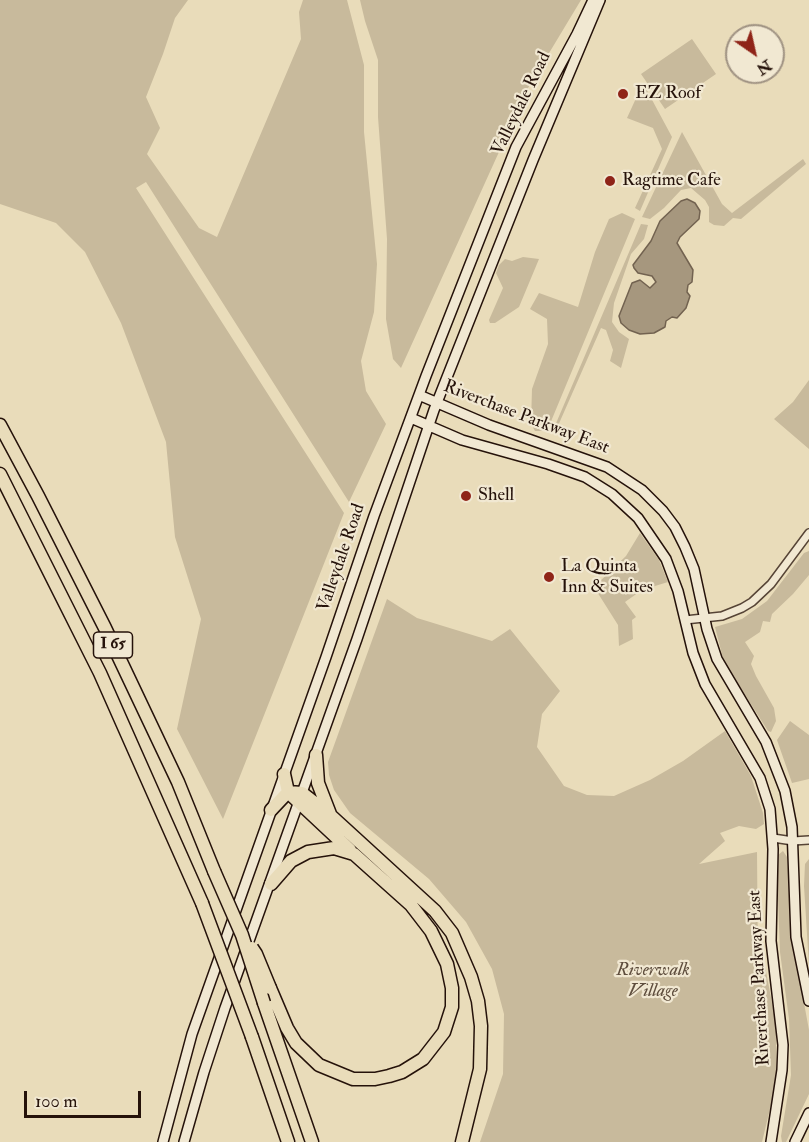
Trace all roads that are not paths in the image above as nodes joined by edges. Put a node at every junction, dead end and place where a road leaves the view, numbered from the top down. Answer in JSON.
{"nodes":[{"id":1,"x":593,"y":0,"type":"edge"},
{"id":2,"x":600,"y":0,"type":"edge"},
{"id":3,"x":419,"y":394,"type":"junction"},
{"id":4,"x":437,"y":402,"type":"junction"},
{"id":5,"x":411,"y":418,"type":"junction"},
{"id":6,"x":0,"y":425,"type":"edge"},
{"id":7,"x":428,"y":426,"type":"junction"},
{"id":8,"x":0,"y":474,"type":"edge"},
{"id":9,"x":809,"y":533,"type":"edge"},
{"id":10,"x":705,"y":619,"type":"junction"},
{"id":11,"x":685,"y":620,"type":"junction"},
{"id":12,"x":316,"y":755,"type":"junction"},
{"id":13,"x":284,"y":774,"type":"junction"},
{"id":14,"x":288,"y":792,"type":"junction"},
{"id":15,"x":301,"y":798,"type":"junction"},
{"id":16,"x":271,"y":810,"type":"junction"},
{"id":17,"x":330,"y":815,"type":"junction"},
{"id":18,"x":773,"y":838,"type":"junction"},
{"id":19,"x":809,"y":840,"type":"edge"},
{"id":20,"x":793,"y":841,"type":"junction"},
{"id":21,"x":354,"y":854,"type":"junction"},
{"id":22,"x":271,"y":884,"type":"junction"},
{"id":23,"x":268,"y":998,"type":"junction"},
{"id":24,"x":809,"y":1001,"type":"edge"},
{"id":25,"x":809,"y":1113,"type":"edge"},
{"id":26,"x":163,"y":1142,"type":"edge"},
{"id":27,"x":184,"y":1142,"type":"edge"},
{"id":28,"x":288,"y":1142,"type":"edge"},
{"id":29,"x":312,"y":1142,"type":"edge"},
{"id":30,"x":462,"y":1142,"type":"edge"},
{"id":31,"x":771,"y":1142,"type":"edge"},
{"id":32,"x":795,"y":1142,"type":"edge"}],
"edges":[{"from":1,"to":3,"type":"main road","name":"Valleydale Road"},
{"from":2,"to":4,"type":"main road","name":"Valleydale Road"},
{"from":3,"to":4,"type":"main road","name":"Riverchase Parkway East"},
{"from":3,"to":5,"type":"main road","name":"Valleydale Road"},
{"from":4,"to":7,"type":"main road","name":"Valleydale Road"},
{"from":4,"to":10,"type":"main road","name":"Riverchase Parkway East"},
{"from":5,"to":7,"type":"main road","name":"Riverchase Parkway East"},
{"from":5,"to":13,"type":"main road","name":"Valleydale Road"},
{"from":6,"to":23,"type":"highway","number":"I 65","bridge":true},
{"from":7,"to":11,"type":"main road","name":"Riverchase Parkway East"},
{"from":7,"to":12,"type":"main road","name":"Valleydale Road"},
{"from":8,"to":28,"type":"highway","number":"I 65","bridge":true},
{"from":9,"to":10,"type":"street"},
{"from":10,"to":11,"type":"street"},
{"from":10,"to":20,"type":"main road","name":"Riverchase Parkway East"},
{"from":11,"to":18,"type":"main road","name":"Riverchase Parkway East"},
{"from":12,"to":15,"type":"main road","name":"Valleydale Road"},
{"from":12,"to":17,"type":"highway"},
{"from":13,"to":14,"type":"highway"},
{"from":13,"to":16,"type":"main road","name":"Valleydale Road"},
{"from":14,"to":15,"type":"highway"},
{"from":14,"to":16,"type":"highway"},
{"from":15,"to":17,"type":"highway"},
{"from":15,"to":21,"type":"highway"},
{"from":15,"to":22,"type":"main road","name":"Valleydale Road"},
{"from":16,"to":26,"type":"main road","name":"Valleydale Road"},
{"from":17,"to":30,"type":"highway"},
{"from":18,"to":20,"type":"street"},
{"from":18,"to":31,"type":"main road","name":"Riverchase Parkway East"},
{"from":19,"to":20,"type":"street"},
{"from":20,"to":24,"type":"main road","name":"Riverchase Parkway East"},
{"from":21,"to":22,"type":"highway"},
{"from":21,"to":23,"type":"highway"},
{"from":22,"to":27,"type":"main road","name":"Valleydale Road"},
{"from":23,"to":29,"type":"highway","number":"I 65"},
{"from":25,"to":32,"type":"main road"}]}
